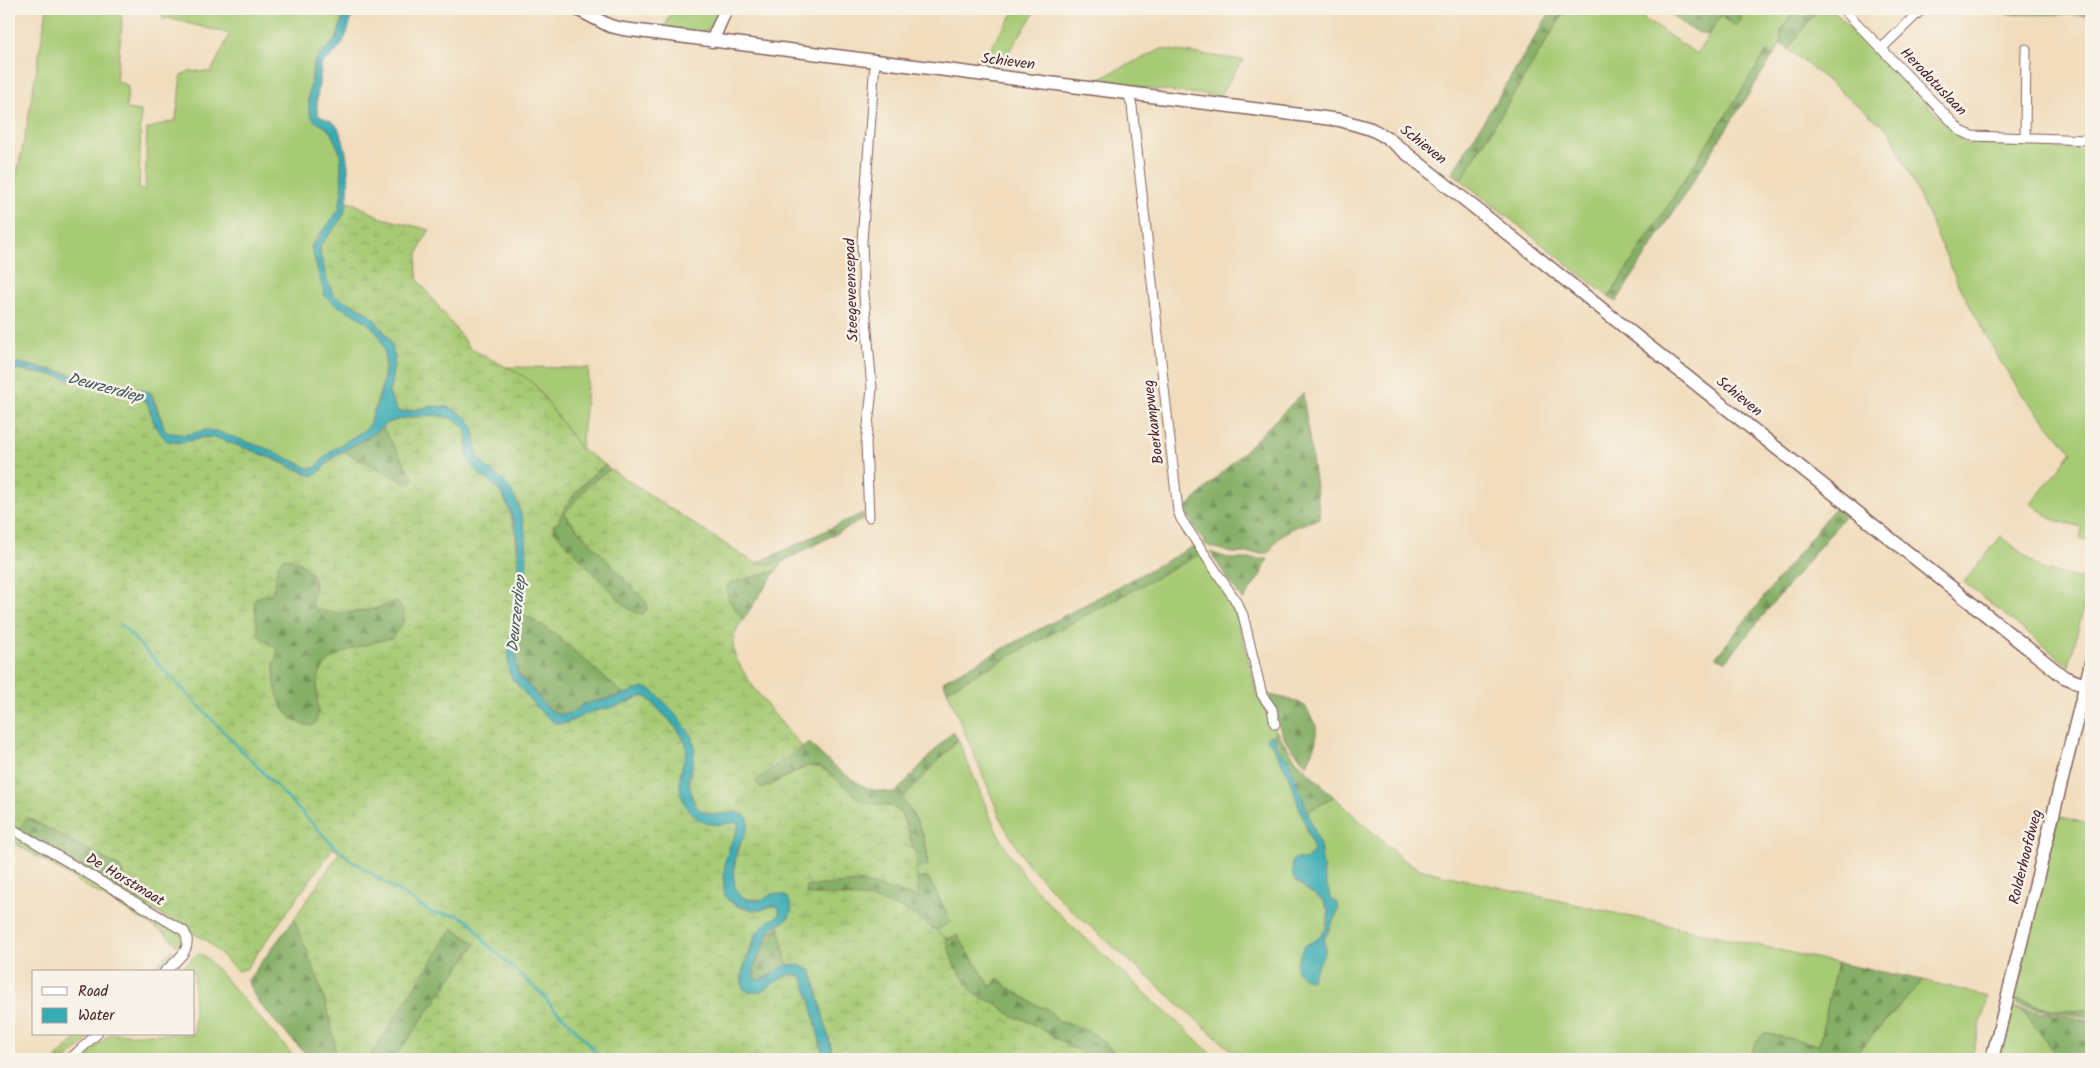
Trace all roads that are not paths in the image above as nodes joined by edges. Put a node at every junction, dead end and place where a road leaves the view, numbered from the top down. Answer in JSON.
{"nodes":[{"id":1,"x":577,"y":9,"type":"edge"},
{"id":2,"x":726,"y":9,"type":"edge"},
{"id":3,"x":1843,"y":9,"type":"edge"},
{"id":4,"x":1922,"y":9,"type":"edge"},
{"id":5,"x":712,"y":41,"type":"junction"},
{"id":6,"x":1882,"y":48,"type":"junction"},
{"id":7,"x":2026,"y":49,"type":"dead end"},
{"id":8,"x":875,"y":61,"type":"junction"},
{"id":9,"x":1128,"y":93,"type":"junction"},
{"id":10,"x":2025,"y":137,"type":"junction"},
{"id":11,"x":2091,"y":140,"type":"edge"},
{"id":12,"x":869,"y":517,"type":"dead end"},
{"id":13,"x":2091,"y":663,"type":"edge"},
{"id":14,"x":2085,"y":685,"type":"junction"},
{"id":15,"x":1276,"y":724,"type":"dead end"},
{"id":16,"x":9,"y":827,"type":"edge"},
{"id":17,"x":166,"y":970,"type":"edge"},
{"id":18,"x":95,"y":1036,"type":"edge"},
{"id":19,"x":70,"y":1059,"type":"edge"},
{"id":20,"x":1992,"y":1059,"type":"edge"}],
"edges":[{"from":1,"to":5,"type":"street","name":"Schieven"},
{"from":2,"to":5,"type":"street"},
{"from":3,"to":6,"type":"street","name":"Herodotuslaan"},
{"from":4,"to":6,"type":"street","name":"Herodotuslaan"},
{"from":5,"to":8,"type":"street","name":"Schieven"},
{"from":6,"to":10,"type":"street","name":"Herodotuslaan"},
{"from":7,"to":10,"type":"street"},
{"from":8,"to":9,"type":"street","name":"Schieven"},
{"from":8,"to":12,"type":"street","name":"Steegeveensepad"},
{"from":9,"to":14,"type":"street","name":"Schieven"},
{"from":9,"to":15,"type":"street","name":"Boerkampweg"},
{"from":10,"to":11,"type":"street","name":"Herodotuslaan"},
{"from":13,"to":14,"type":"street","name":"Rolderhoofdweg"},
{"from":14,"to":20,"type":"street","name":"Rolderhoofdweg"},
{"from":16,"to":17,"type":"street","name":"De Horstmaat"},
{"from":18,"to":19,"type":"street"}]}
